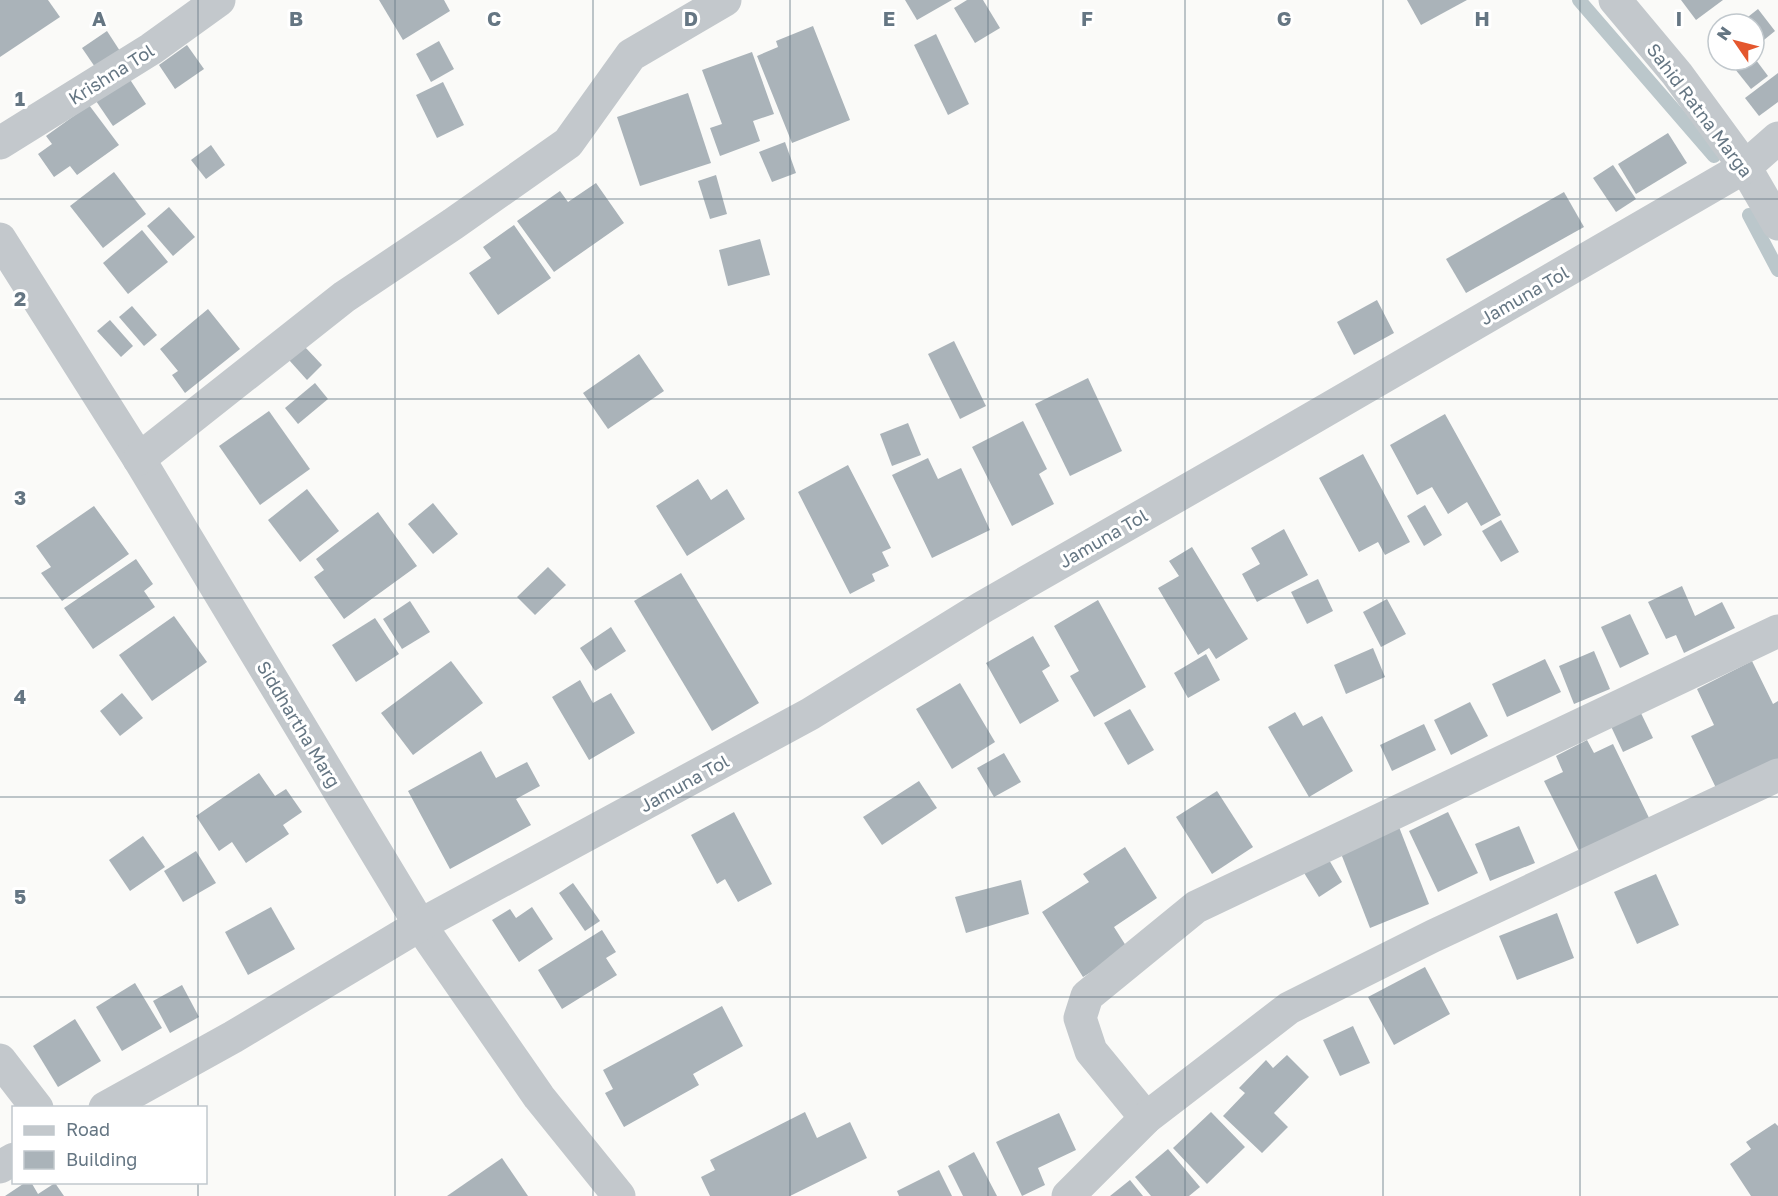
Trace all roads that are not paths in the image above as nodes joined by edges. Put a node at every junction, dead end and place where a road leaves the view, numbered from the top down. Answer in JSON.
{"nodes":[{"id":1,"x":219,"y":0,"type":"edge"},
{"id":2,"x":725,"y":0,"type":"edge"},
{"id":3,"x":1615,"y":0,"type":"edge"},
{"id":4,"x":1778,"y":138,"type":"edge"},
{"id":5,"x":0,"y":143,"type":"edge"},
{"id":6,"x":1745,"y":167,"type":"junction"},
{"id":7,"x":1778,"y":224,"type":"edge"},
{"id":8,"x":0,"y":239,"type":"edge"},
{"id":9,"x":139,"y":459,"type":"junction"},
{"id":10,"x":1778,"y":631,"type":"edge"},
{"id":11,"x":1778,"y":776,"type":"edge"},
{"id":12,"x":420,"y":925,"type":"junction"},
{"id":13,"x":0,"y":1060,"type":"edge"},
{"id":14,"x":36,"y":1106,"type":"edge"},
{"id":15,"x":107,"y":1106,"type":"edge"},
{"id":16,"x":1146,"y":1118,"type":"junction"},
{"id":17,"x":619,"y":1196,"type":"edge"},
{"id":18,"x":1068,"y":1196,"type":"edge"}],
"edges":[{"from":1,"to":5,"type":"street","name":"Krishna Tol"},
{"from":2,"to":9,"type":"street"},
{"from":3,"to":6,"type":"street","name":"Sahid Ratna Marga"},
{"from":4,"to":6,"type":"street","name":"Jamuna Tol"},
{"from":6,"to":7,"type":"street","name":"Sahid Ratna Marga"},
{"from":6,"to":12,"type":"street","name":"Jamuna Tol"},
{"from":8,"to":9,"type":"street","name":"Siddhartha Marg"},
{"from":9,"to":12,"type":"street","name":"Siddhartha Marg"},
{"from":10,"to":16,"type":"street"},
{"from":11,"to":16,"type":"street"},
{"from":12,"to":15,"type":"street","name":"Jamuna Tol"},
{"from":12,"to":17,"type":"street","name":"Siddhartha Marg"},
{"from":13,"to":14,"type":"street"},
{"from":16,"to":18,"type":"street"}]}
